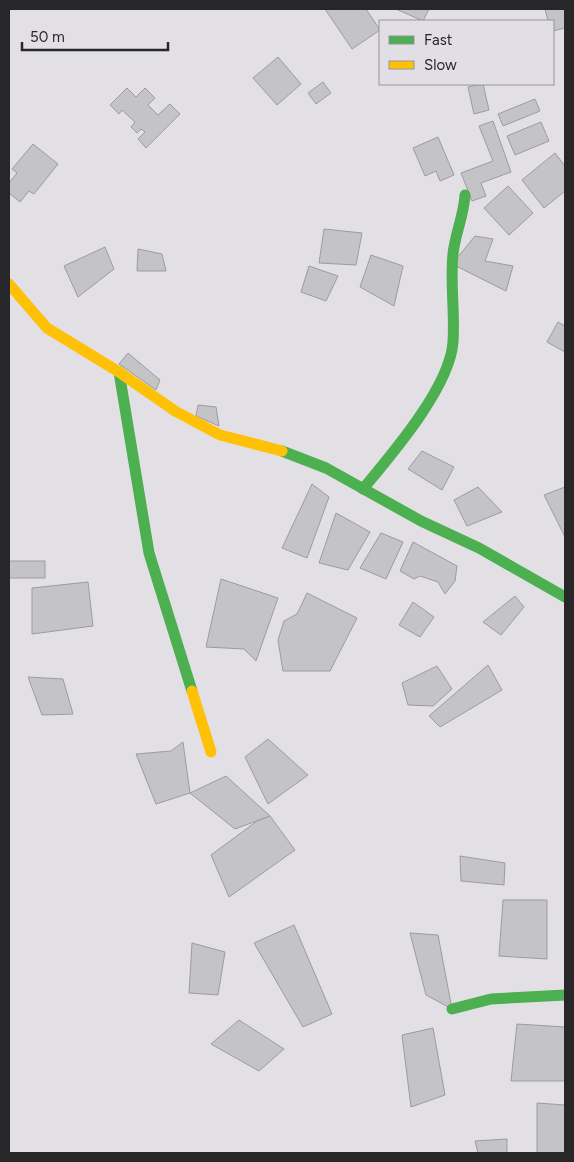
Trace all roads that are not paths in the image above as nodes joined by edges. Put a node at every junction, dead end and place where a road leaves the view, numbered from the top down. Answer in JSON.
{"nodes":[{"id":1,"x":465,"y":195,"type":"dead end"},
{"id":2,"x":9,"y":284,"type":"edge"},
{"id":3,"x":119,"y":372,"type":"junction"},
{"id":4,"x":364,"y":488,"type":"junction"},
{"id":5,"x":565,"y":598,"type":"edge"},
{"id":6,"x":211,"y":752,"type":"dead end"},
{"id":7,"x":565,"y":995,"type":"edge"},
{"id":8,"x":452,"y":1010,"type":"dead end"}],
"edges":[{"from":1,"to":4,"type":"street"},
{"from":2,"to":3,"type":"street"},
{"from":3,"to":4,"type":"street"},
{"from":3,"to":6,"type":"street"},
{"from":4,"to":5,"type":"street"},
{"from":7,"to":8,"type":"street"}]}
